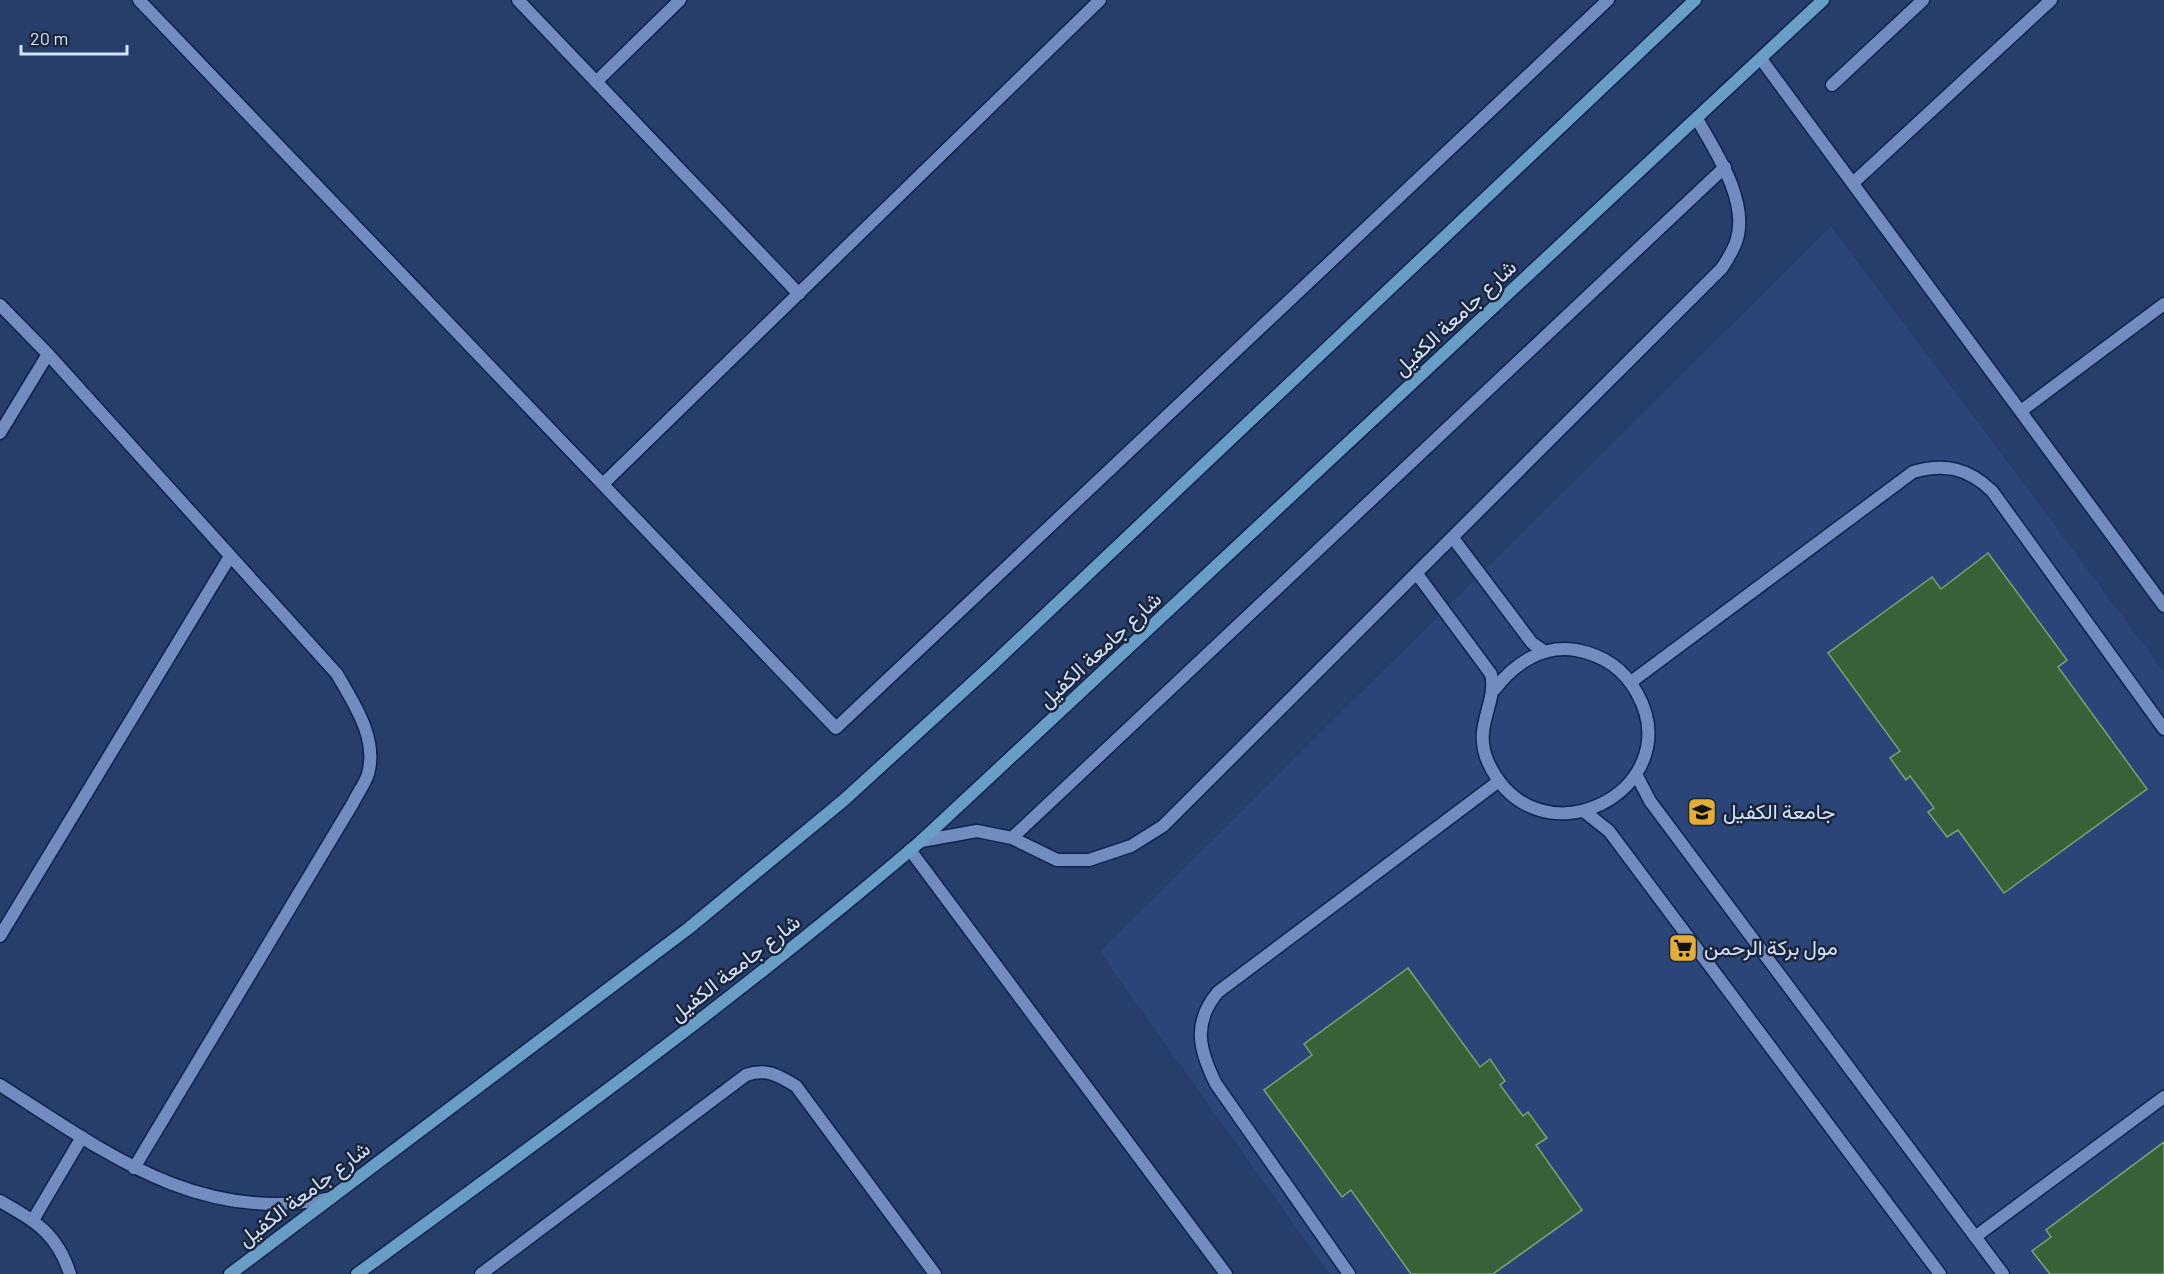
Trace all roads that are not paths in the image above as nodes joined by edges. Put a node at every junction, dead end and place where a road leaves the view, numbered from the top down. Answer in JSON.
{"nodes":[{"id":1,"x":139,"y":0,"type":"edge"},
{"id":2,"x":518,"y":0,"type":"edge"},
{"id":3,"x":680,"y":0,"type":"edge"},
{"id":4,"x":1100,"y":0,"type":"edge"},
{"id":5,"x":1608,"y":0,"type":"edge"},
{"id":6,"x":1695,"y":0,"type":"edge"},
{"id":7,"x":1823,"y":0,"type":"edge"},
{"id":8,"x":1923,"y":0,"type":"edge"},
{"id":9,"x":2051,"y":0,"type":"edge"},
{"id":10,"x":1761,"y":59,"type":"junction"},
{"id":11,"x":596,"y":82,"type":"junction"},
{"id":12,"x":1832,"y":85,"type":"dead end"},
{"id":13,"x":1697,"y":119,"type":"junction"},
{"id":14,"x":1725,"y":167,"type":"junction"},
{"id":15,"x":1853,"y":183,"type":"junction"},
{"id":16,"x":799,"y":294,"type":"junction"},
{"id":17,"x":2164,"y":304,"type":"edge"},
{"id":18,"x":0,"y":305,"type":"edge"},
{"id":19,"x":48,"y":354,"type":"junction"},
{"id":20,"x":2021,"y":411,"type":"junction"},
{"id":21,"x":0,"y":433,"type":"edge"},
{"id":22,"x":603,"y":484,"type":"junction"},
{"id":23,"x":1453,"y":538,"type":"junction"},
{"id":24,"x":229,"y":558,"type":"junction"},
{"id":25,"x":1417,"y":574,"type":"junction"},
{"id":26,"x":2164,"y":606,"type":"edge"},
{"id":27,"x":1545,"y":652,"type":"junction"},
{"id":28,"x":1632,"y":682,"type":"junction"},
{"id":29,"x":1495,"y":689,"type":"junction"},
{"id":30,"x":2164,"y":729,"type":"edge"},
{"id":31,"x":1636,"y":774,"type":"junction"},
{"id":32,"x":1499,"y":781,"type":"junction"},
{"id":33,"x":1585,"y":812,"type":"junction"},
{"id":34,"x":1012,"y":838,"type":"junction"},
{"id":35,"x":921,"y":841,"type":"junction"},
{"id":36,"x":910,"y":850,"type":"junction"},
{"id":37,"x":0,"y":936,"type":"edge"},
{"id":38,"x":0,"y":1085,"type":"edge"},
{"id":39,"x":2164,"y":1097,"type":"edge"},
{"id":40,"x":82,"y":1137,"type":"junction"},
{"id":41,"x":134,"y":1167,"type":"junction"},
{"id":42,"x":331,"y":1198,"type":"junction"},
{"id":43,"x":0,"y":1200,"type":"edge"},
{"id":44,"x":33,"y":1220,"type":"junction"},
{"id":45,"x":1976,"y":1237,"type":"junction"},
{"id":46,"x":1935,"y":1272,"type":"edge"},
{"id":47,"x":70,"y":1274,"type":"edge"},
{"id":48,"x":230,"y":1274,"type":"edge"},
{"id":49,"x":357,"y":1274,"type":"edge"},
{"id":50,"x":482,"y":1274,"type":"edge"},
{"id":51,"x":934,"y":1274,"type":"edge"},
{"id":52,"x":1226,"y":1274,"type":"edge"},
{"id":53,"x":1349,"y":1274,"type":"edge"},
{"id":54,"x":2003,"y":1274,"type":"edge"}],
"edges":[{"from":1,"to":22,"type":"street"},
{"from":2,"to":11,"type":"street"},
{"from":3,"to":11,"type":"street"},
{"from":4,"to":16,"type":"street"},
{"from":5,"to":22,"type":"street"},
{"from":6,"to":42,"type":"main road","name":"شارع جامعة الكفيل"},
{"from":7,"to":10,"type":"main road","name":"شارع جامعة الكفيل"},
{"from":8,"to":12,"type":"street"},
{"from":9,"to":15,"type":"street"},
{"from":10,"to":13,"type":"main road","name":"شارع جامعة الكفيل"},
{"from":10,"to":15,"type":"street"},
{"from":11,"to":16,"type":"street"},
{"from":13,"to":14,"type":"street"},
{"from":13,"to":35,"type":"main road","name":"شارع جامعة الكفيل"},
{"from":14,"to":23,"type":"street"},
{"from":14,"to":34,"type":"street"},
{"from":15,"to":20,"type":"street"},
{"from":16,"to":22,"type":"street"},
{"from":17,"to":20,"type":"street"},
{"from":18,"to":19,"type":"street"},
{"from":19,"to":21,"type":"street"},
{"from":19,"to":24,"type":"street"},
{"from":20,"to":26,"type":"street"},
{"from":23,"to":25,"type":"street"},
{"from":23,"to":27,"type":"street"},
{"from":24,"to":37,"type":"street"},
{"from":24,"to":41,"type":"street"},
{"from":25,"to":29,"type":"street"},
{"from":25,"to":34,"type":"street"},
{"from":27,"to":28,"type":"street"},
{"from":27,"to":29,"type":"street"},
{"from":28,"to":30,"type":"street"},
{"from":28,"to":31,"type":"street"},
{"from":29,"to":32,"type":"street"},
{"from":31,"to":33,"type":"street"},
{"from":31,"to":45,"type":"street"},
{"from":32,"to":33,"type":"street"},
{"from":32,"to":53,"type":"street"},
{"from":33,"to":46,"type":"street"},
{"from":34,"to":35,"type":"street"},
{"from":35,"to":36,"type":"main road","name":"شارع جامعة الكفيل"},
{"from":36,"to":49,"type":"main road","name":"شارع جامعة الكفيل"},
{"from":36,"to":52,"type":"street"},
{"from":38,"to":40,"type":"street"},
{"from":39,"to":45,"type":"street"},
{"from":40,"to":41,"type":"street"},
{"from":40,"to":44,"type":"street"},
{"from":41,"to":42,"type":"street"},
{"from":42,"to":48,"type":"main road","name":"شارع جامعة الكفيل"},
{"from":43,"to":44,"type":"street"},
{"from":44,"to":47,"type":"street"},
{"from":45,"to":54,"type":"street"},
{"from":50,"to":51,"type":"street"}]}
